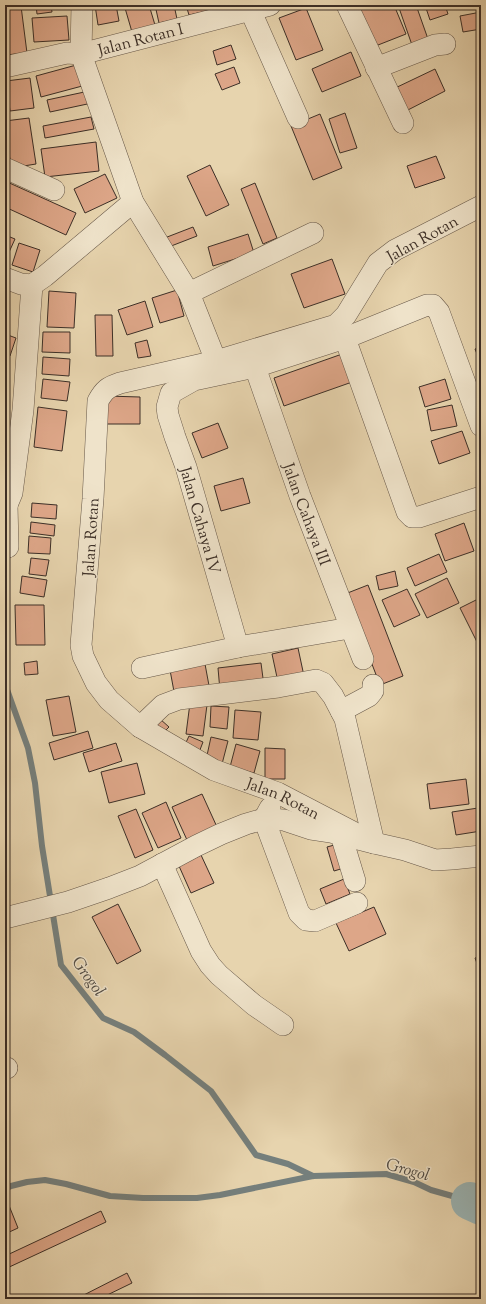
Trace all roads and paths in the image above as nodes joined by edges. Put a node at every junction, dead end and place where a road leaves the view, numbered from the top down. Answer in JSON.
{"nodes":[{"id":1,"x":82,"y":5,"type":"edge"},
{"id":2,"x":270,"y":5,"type":"edge"},
{"id":3,"x":346,"y":5,"type":"edge"},
{"id":4,"x":248,"y":7,"type":"edge"},
{"id":5,"x":445,"y":44,"type":"dead end"},
{"id":6,"x":81,"y":54,"type":"junction"},
{"id":7,"x":5,"y":67,"type":"edge"},
{"id":8,"x":376,"y":68,"type":"junction"},
{"id":9,"x":298,"y":118,"type":"dead end"},
{"id":10,"x":403,"y":124,"type":"dead end"},
{"id":11,"x":5,"y":168,"type":"edge"},
{"id":12,"x":54,"y":190,"type":"dead end"},
{"id":13,"x":133,"y":202,"type":"junction"},
{"id":14,"x":481,"y":206,"type":"edge"},
{"id":15,"x":313,"y":233,"type":"dead end"},
{"id":16,"x":5,"y":278,"type":"edge"},
{"id":17,"x":32,"y":285,"type":"junction"},
{"id":18,"x":189,"y":293,"type":"junction"},
{"id":19,"x":348,"y":337,"type":"junction"},
{"id":20,"x":216,"y":361,"type":"junction"},
{"id":21,"x":255,"y":367,"type":"junction"},
{"id":22,"x":481,"y":426,"type":"edge"},
{"id":23,"x":481,"y":497,"type":"edge"},
{"id":24,"x":6,"y":505,"type":"edge"},
{"id":25,"x":8,"y":547,"type":"dead end"},
{"id":26,"x":350,"y":628,"type":"junction"},
{"id":27,"x":238,"y":647,"type":"junction"},
{"id":28,"x":363,"y":659,"type":"dead end"},
{"id":29,"x":142,"y":668,"type":"dead end"},
{"id":30,"x":373,"y":685,"type":"dead end"},
{"id":31,"x":341,"y":712,"type":"junction"},
{"id":32,"x":140,"y":727,"type":"junction"},
{"id":33,"x":278,"y":793,"type":"junction"},
{"id":34,"x":264,"y":819,"type":"junction"},
{"id":35,"x":341,"y":835,"type":"junction"},
{"id":36,"x":374,"y":843,"type":"junction"},
{"id":37,"x":481,"y":856,"type":"edge"},
{"id":38,"x":162,"y":864,"type":"junction"},
{"id":39,"x":355,"y":881,"type":"dead end"},
{"id":40,"x":357,"y":903,"type":"dead end"},
{"id":41,"x":5,"y":918,"type":"edge"},
{"id":42,"x":283,"y":1025,"type":"dead end"}],
"edges":[{"from":1,"to":6,"type":"street"},
{"from":2,"to":4,"type":"street","name":"Jalan Rotan I"},
{"from":3,"to":8,"type":"street"},
{"from":4,"to":6,"type":"street","name":"Jalan Rotan I"},
{"from":4,"to":9,"type":"street"},
{"from":5,"to":8,"type":"street"},
{"from":6,"to":7,"type":"street","name":"Jalan Rotan I"},
{"from":6,"to":13,"type":"street"},
{"from":8,"to":10,"type":"street"},
{"from":11,"to":12,"type":"street"},
{"from":13,"to":17,"type":"street"},
{"from":13,"to":18,"type":"street"},
{"from":14,"to":20,"type":"street","name":"Jalan Rotan"},
{"from":15,"to":18,"type":"street"},
{"from":16,"to":17,"type":"street"},
{"from":17,"to":24,"type":"street"},
{"from":18,"to":20,"type":"street"},
{"from":19,"to":21,"type":"street"},
{"from":19,"to":22,"type":"street"},
{"from":19,"to":23,"type":"street"},
{"from":20,"to":32,"type":"street","name":"Jalan Rotan"},
{"from":21,"to":26,"type":"street","name":"Jalan Cahaya III"},
{"from":21,"to":27,"type":"street","name":"Jalan Cahaya IV"},
{"from":24,"to":25,"type":"street"},
{"from":26,"to":27,"type":"street"},
{"from":26,"to":28,"type":"street","name":"Jalan Cahaya III"},
{"from":27,"to":29,"type":"street"},
{"from":30,"to":31,"type":"street"},
{"from":31,"to":32,"type":"street"},
{"from":31,"to":36,"type":"street"},
{"from":32,"to":33,"type":"street","name":"Jalan Rotan"},
{"from":33,"to":34,"type":"street"},
{"from":33,"to":36,"type":"street","name":"Jalan Rotan"},
{"from":34,"to":35,"type":"street"},
{"from":34,"to":38,"type":"street"},
{"from":34,"to":40,"type":"street"},
{"from":35,"to":36,"type":"street"},
{"from":35,"to":39,"type":"street"},
{"from":36,"to":37,"type":"street","name":"Jalan Rotan"},
{"from":38,"to":41,"type":"street"},
{"from":38,"to":42,"type":"street"}]}
